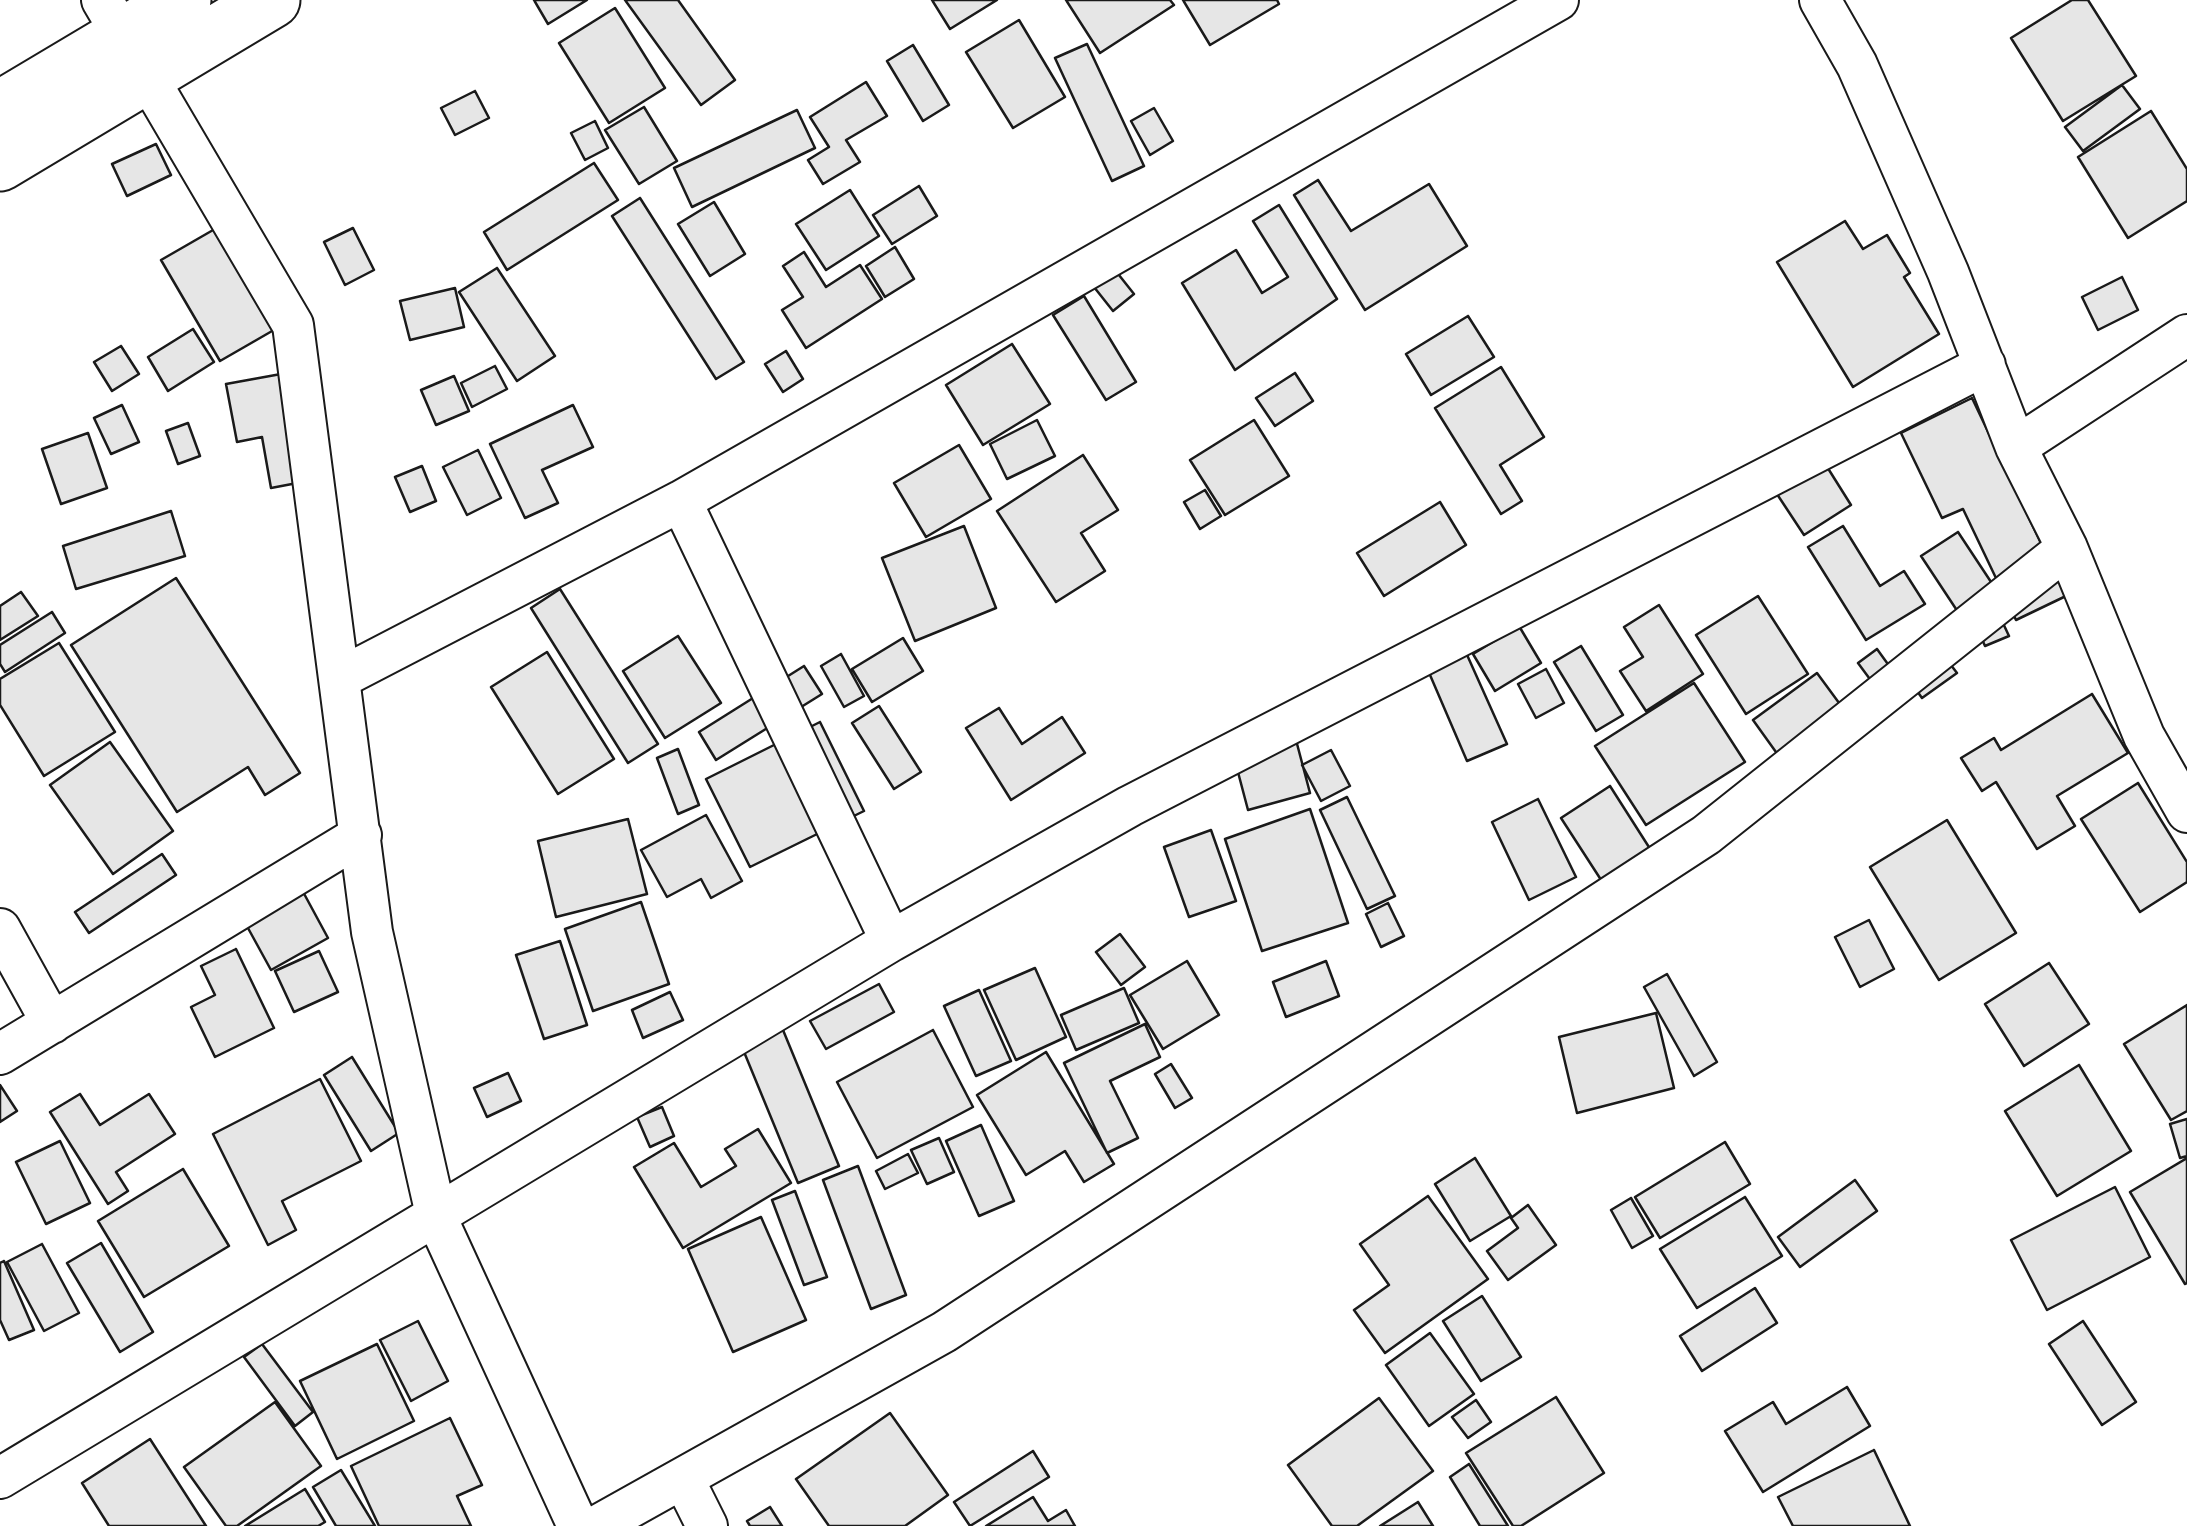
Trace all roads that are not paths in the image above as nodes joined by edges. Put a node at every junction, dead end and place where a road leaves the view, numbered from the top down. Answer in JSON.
{"nodes":[{"id":1,"x":183,"y":0,"type":"edge"},
{"id":2,"x":272,"y":0,"type":"edge"},
{"id":3,"x":1558,"y":0,"type":"edge"},
{"id":4,"x":1820,"y":0,"type":"edge"},
{"id":5,"x":125,"y":36,"type":"edge"},
{"id":6,"x":0,"y":109,"type":"edge"},
{"id":7,"x":0,"y":163,"type":"edge"},
{"id":8,"x":2187,"y":335,"type":"edge"},
{"id":9,"x":1984,"y":365,"type":"junction"},
{"id":10,"x":2016,"y":447,"type":"junction"},
{"id":11,"x":681,"y":502,"type":"junction"},
{"id":12,"x":2066,"y":548,"type":"junction"},
{"id":13,"x":342,"y":676,"type":"junction"},
{"id":14,"x":2187,"y":812,"type":"edge"},
{"id":15,"x":361,"y":835,"type":"junction"},
{"id":16,"x":0,"y":930,"type":"edge"},
{"id":17,"x":892,"y":941,"type":"junction"},
{"id":18,"x":52,"y":1023,"type":"junction"},
{"id":19,"x":0,"y":1054,"type":"edge"},
{"id":20,"x":437,"y":1219,"type":"junction"},
{"id":21,"x":0,"y":1478,"type":"edge"},
{"id":22,"x":684,"y":1478,"type":"junction"},
{"id":23,"x":578,"y":1526,"type":"edge"},
{"id":24,"x":596,"y":1526,"type":"edge"},
{"id":25,"x":707,"y":1526,"type":"edge"}],
"edges":[{"from":1,"to":5,"type":"main road"},
{"from":2,"to":5,"type":"main road"},
{"from":3,"to":11,"type":"street"},
{"from":4,"to":9,"type":"street"},
{"from":5,"to":6,"type":"main road"},
{"from":5,"to":7,"type":"main road"},
{"from":5,"to":13,"type":"street"},
{"from":8,"to":10,"type":"street"},
{"from":9,"to":10,"type":"street"},
{"from":9,"to":17,"type":"street"},
{"from":10,"to":12,"type":"street"},
{"from":11,"to":13,"type":"street"},
{"from":11,"to":17,"type":"street"},
{"from":12,"to":14,"type":"street"},
{"from":12,"to":22,"type":"street"},
{"from":13,"to":15,"type":"street"},
{"from":15,"to":18,"type":"street"},
{"from":15,"to":20,"type":"street"},
{"from":16,"to":18,"type":"street"},
{"from":17,"to":20,"type":"street"},
{"from":18,"to":19,"type":"street"},
{"from":20,"to":21,"type":"street"},
{"from":20,"to":23,"type":"street"},
{"from":22,"to":24,"type":"street"},
{"from":22,"to":25,"type":"street"}]}
